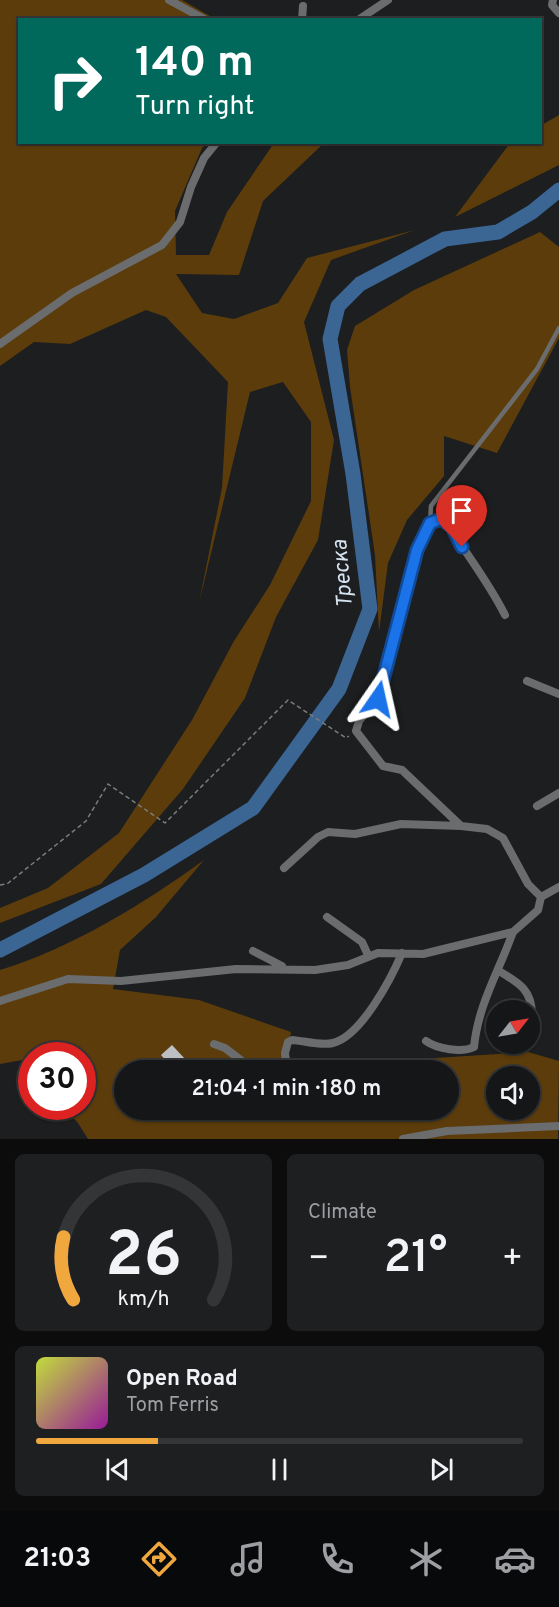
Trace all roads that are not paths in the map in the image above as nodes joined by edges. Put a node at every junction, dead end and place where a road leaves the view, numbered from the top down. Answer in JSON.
{"nodes":[{"id":1,"x":169,"y":0,"type":"edge"},
{"id":2,"x":388,"y":0,"type":"edge"},
{"id":3,"x":553,"y":0,"type":"edge"},
{"id":4,"x":303,"y":6,"type":"dead end"},
{"id":5,"x":559,"y":13,"type":"edge"},
{"id":6,"x":202,"y":18,"type":"edge"},
{"id":7,"x":302,"y":18,"type":"edge"},
{"id":8,"x":361,"y":18,"type":"edge"},
{"id":9,"x":216,"y":144,"type":"edge"},
{"id":10,"x":559,"y":328,"type":"edge"},
{"id":11,"x":0,"y":345,"type":"edge"},
{"id":12,"x":430,"y":523,"type":"junction"},
{"id":13,"x":505,"y":615,"type":"dead end"},
{"id":14,"x":527,"y":681,"type":"dead end"},
{"id":15,"x":559,"y":694,"type":"edge"},
{"id":16,"x":559,"y":793,"type":"edge"},
{"id":17,"x":537,"y":806,"type":"dead end"},
{"id":18,"x":461,"y":826,"type":"junction"},
{"id":19,"x":284,"y":868,"type":"dead end"},
{"id":20,"x":559,"y":887,"type":"edge"},
{"id":21,"x":541,"y":897,"type":"junction"},
{"id":22,"x":327,"y":917,"type":"dead end"},
{"id":23,"x":513,"y":932,"type":"junction"},
{"id":24,"x":253,"y":951,"type":"dead end"},
{"id":25,"x":402,"y":953,"type":"junction"},
{"id":26,"x":368,"y":955,"type":"junction"},
{"id":27,"x":289,"y":968,"type":"junction"},
{"id":28,"x":499,"y":971,"type":"junction"},
{"id":29,"x":530,"y":1000,"type":"edge"},
{"id":30,"x":0,"y":1001,"type":"edge"},
{"id":31,"x":426,"y":1041,"type":"dead end"},
{"id":32,"x":214,"y":1044,"type":"dead end"},
{"id":33,"x":241,"y":1060,"type":"edge"},
{"id":34,"x":286,"y":1060,"type":"edge"},
{"id":35,"x":559,"y":1126,"type":"edge"},
{"id":36,"x":403,"y":1139,"type":"edge"}],
"edges":[{"from":1,"to":6,"type":"street"},
{"from":2,"to":8,"type":"street"},
{"from":3,"to":5,"type":"street"},
{"from":4,"to":7,"type":"street"},
{"from":9,"to":11,"type":"street"},
{"from":10,"to":12,"type":"lane"},
{"from":12,"to":13,"type":"street"},
{"from":12,"to":18,"type":"street"},
{"from":14,"to":15,"type":"street"},
{"from":16,"to":17,"type":"street"},
{"from":18,"to":19,"type":"street"},
{"from":18,"to":21,"type":"street"},
{"from":20,"to":21,"type":"street"},
{"from":21,"to":23,"type":"street"},
{"from":22,"to":26,"type":"street"},
{"from":23,"to":25,"type":"street"},
{"from":23,"to":28,"type":"street"},
{"from":24,"to":27,"type":"street"},
{"from":25,"to":26,"type":"street"},
{"from":25,"to":34,"type":"street"},
{"from":26,"to":27,"type":"street"},
{"from":27,"to":30,"type":"street"},
{"from":28,"to":29,"type":"street"},
{"from":28,"to":31,"type":"street"},
{"from":32,"to":33,"type":"street"},
{"from":35,"to":36,"type":"street"}]}
